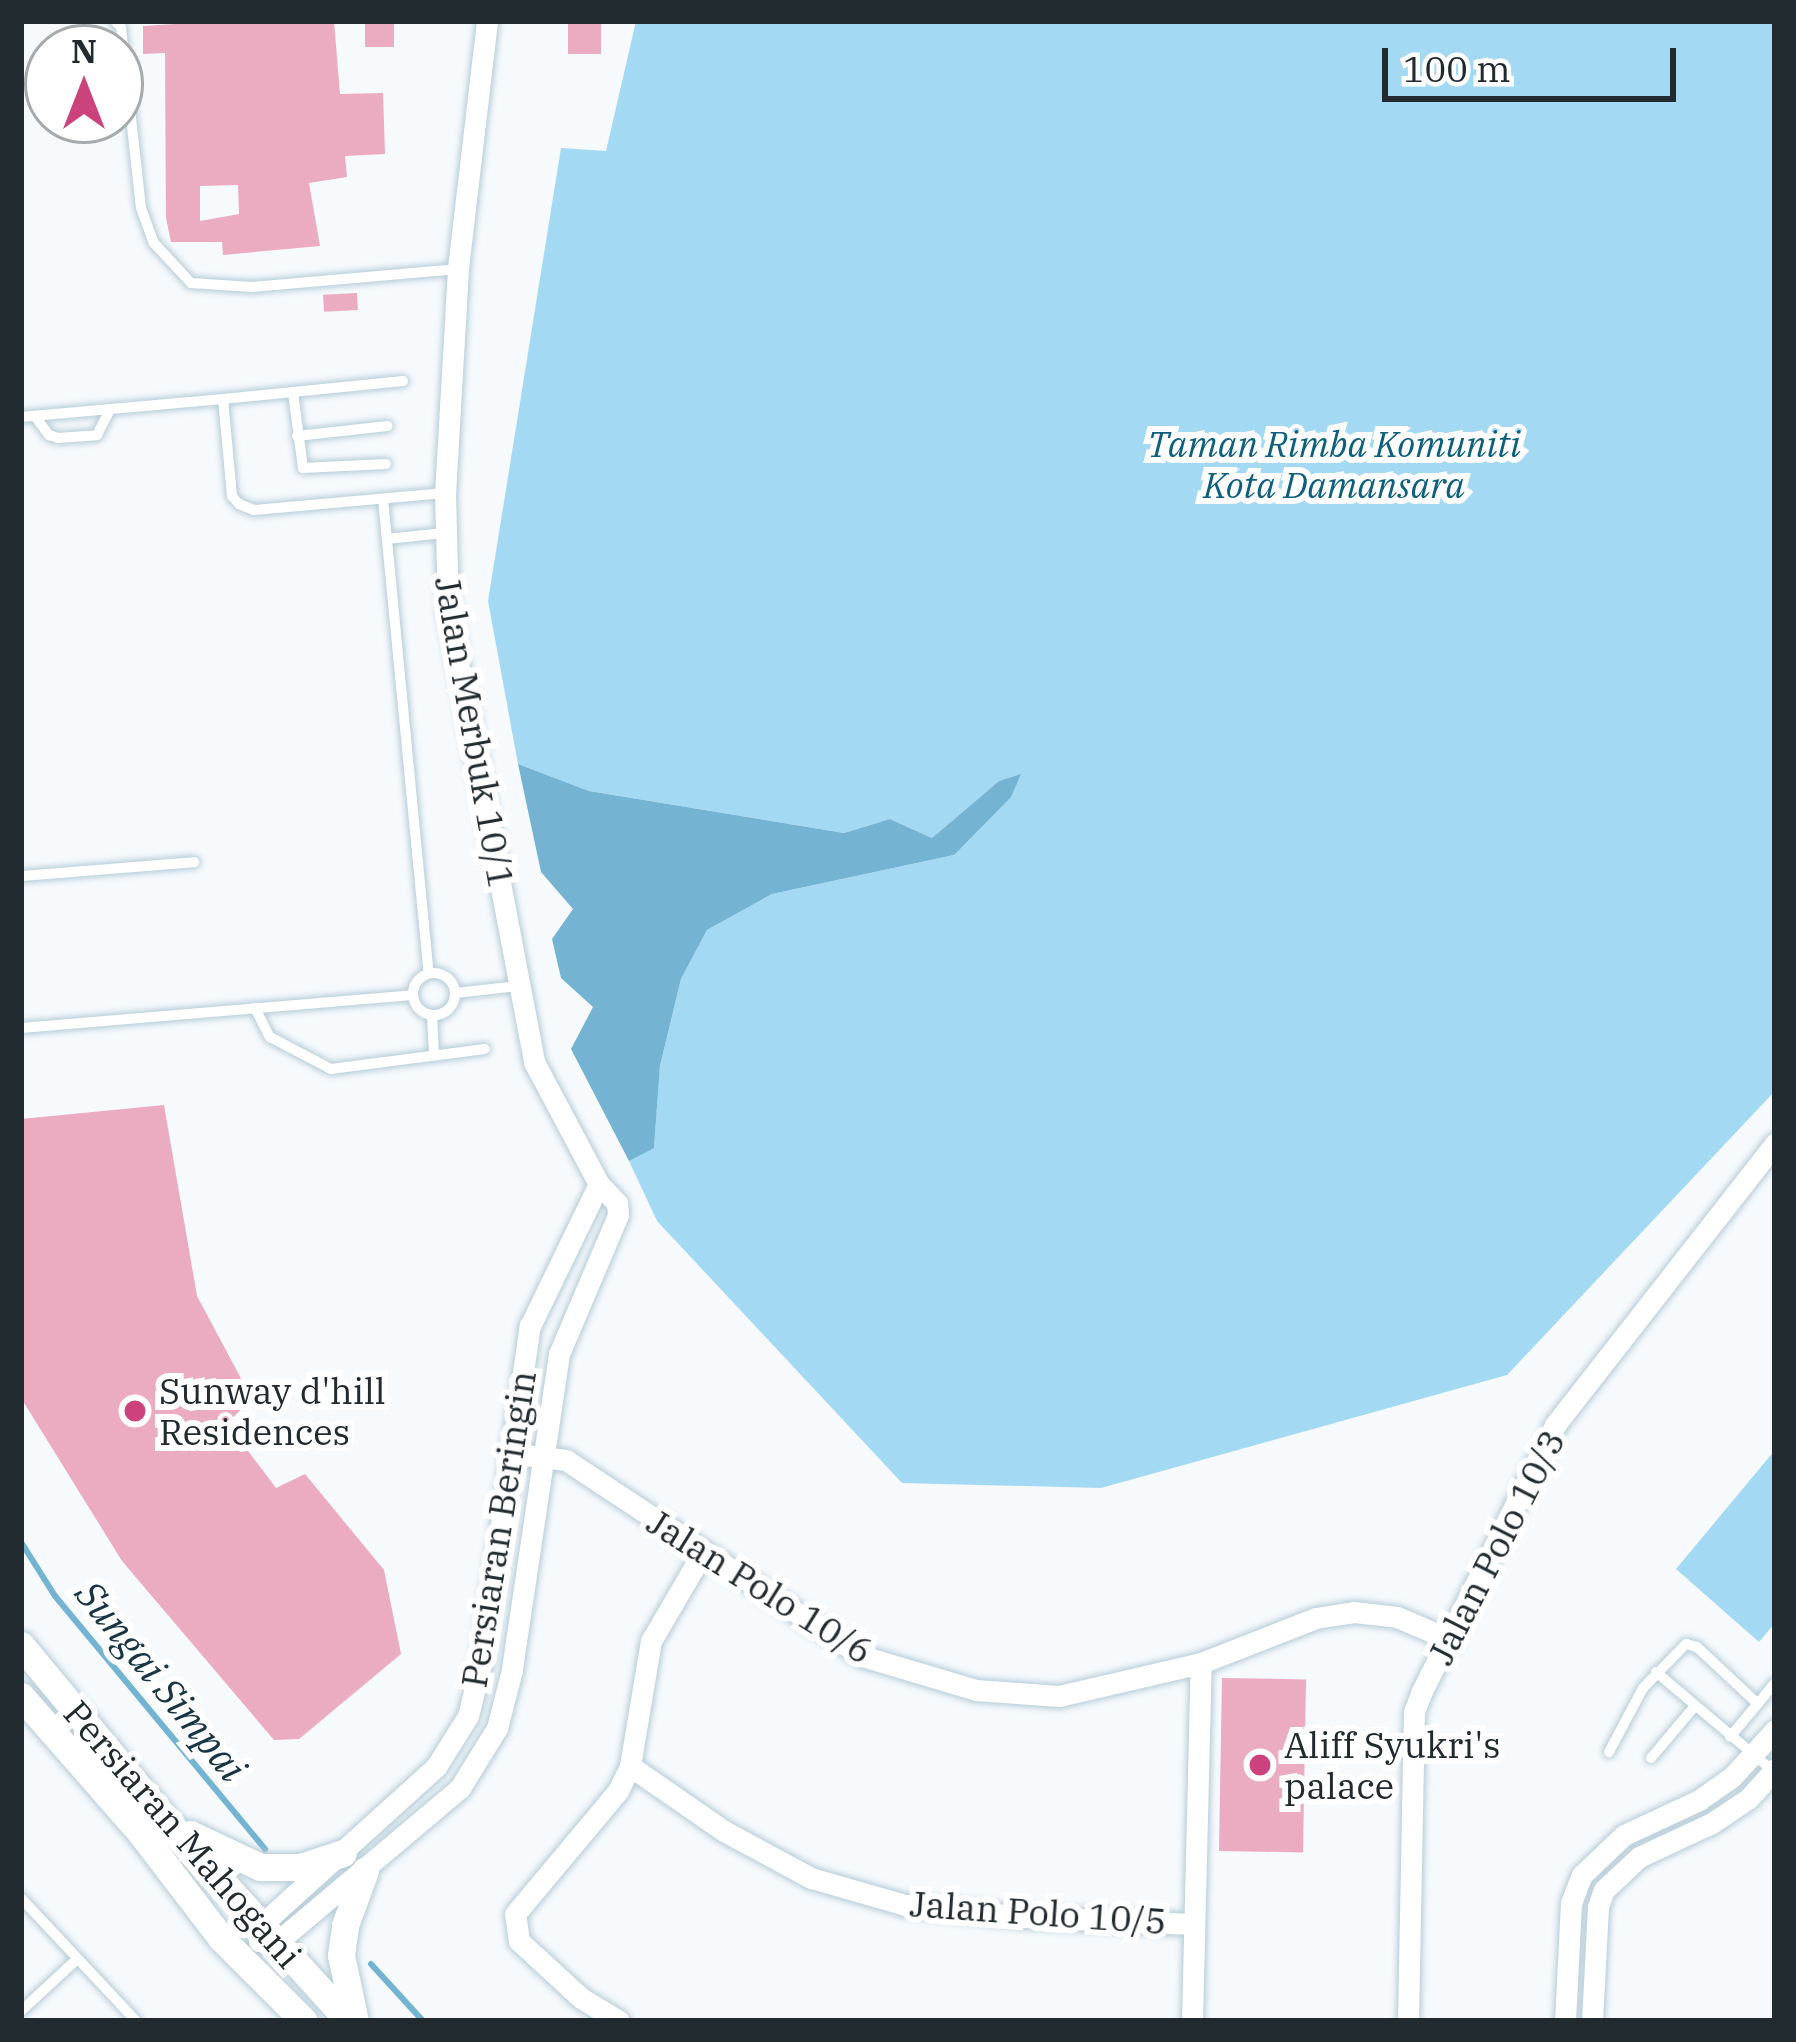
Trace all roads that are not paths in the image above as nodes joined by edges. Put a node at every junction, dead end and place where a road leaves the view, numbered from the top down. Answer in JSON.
{"nodes":[{"id":1,"x":115,"y":21,"type":"edge"},
{"id":2,"x":487,"y":21,"type":"edge"},
{"id":3,"x":458,"y":269,"type":"junction"},
{"id":4,"x":403,"y":381,"type":"dead end"},
{"id":5,"x":292,"y":392,"type":"junction"},
{"id":6,"x":223,"y":399,"type":"junction"},
{"id":7,"x":110,"y":409,"type":"junction"},
{"id":8,"x":35,"y":416,"type":"junction"},
{"id":9,"x":21,"y":417,"type":"edge"},
{"id":10,"x":387,"y":426,"type":"dead end"},
{"id":11,"x":297,"y":436,"type":"junction"},
{"id":12,"x":386,"y":464,"type":"dead end"},
{"id":13,"x":445,"y":493,"type":"junction"},
{"id":14,"x":382,"y":499,"type":"junction"},
{"id":15,"x":444,"y":533,"type":"junction"},
{"id":16,"x":386,"y":539,"type":"junction"},
{"id":17,"x":194,"y":862,"type":"dead end"},
{"id":18,"x":21,"y":876,"type":"edge"},
{"id":19,"x":429,"y":973,"type":"junction"},
{"id":20,"x":520,"y":986,"type":"junction"},
{"id":21,"x":456,"y":994,"type":"junction"},
{"id":22,"x":413,"y":995,"type":"junction"},
{"id":23,"x":255,"y":1008,"type":"junction"},
{"id":24,"x":432,"y":1015,"type":"junction"},
{"id":25,"x":21,"y":1028,"type":"edge"},
{"id":26,"x":485,"y":1049,"type":"dead end"},
{"id":27,"x":434,"y":1055,"type":"junction"},
{"id":28,"x":1775,"y":1143,"type":"edge"},
{"id":29,"x":599,"y":1184,"type":"junction"},
{"id":30,"x":617,"y":1203,"type":"joint"},
{"id":31,"x":509,"y":1453,"type":"junction"},
{"id":32,"x":555,"y":1457,"type":"junction"},
{"id":33,"x":703,"y":1552,"type":"junction"},
{"id":34,"x":1451,"y":1640,"type":"junction"},
{"id":35,"x":21,"y":1645,"type":"edge"},
{"id":36,"x":1201,"y":1663,"type":"junction"},
{"id":37,"x":1656,"y":1672,"type":"junction"},
{"id":38,"x":1775,"y":1683,"type":"edge"},
{"id":39,"x":21,"y":1696,"type":"edge"},
{"id":40,"x":1758,"y":1704,"type":"junction"},
{"id":41,"x":1695,"y":1706,"type":"junction"},
{"id":42,"x":1775,"y":1730,"type":"edge"},
{"id":43,"x":1730,"y":1737,"type":"junction"},
{"id":44,"x":1609,"y":1752,"type":"dead end"},
{"id":45,"x":1752,"y":1754,"type":"junction"},
{"id":46,"x":1651,"y":1758,"type":"dead end"},
{"id":47,"x":630,"y":1766,"type":"junction"},
{"id":48,"x":1774,"y":1770,"type":"edge"},
{"id":49,"x":153,"y":1826,"type":"junction"},
{"id":50,"x":354,"y":1862,"type":"junction"},
{"id":51,"x":21,"y":1898,"type":"edge"},
{"id":52,"x":1194,"y":1924,"type":"junction"},
{"id":53,"x":266,"y":1936,"type":"junction"},
{"id":54,"x":75,"y":1961,"type":"junction"},
{"id":55,"x":1567,"y":1985,"type":"junction"},
{"id":56,"x":1593,"y":1985,"type":"junction"},
{"id":57,"x":21,"y":2011,"type":"edge"},
{"id":58,"x":136,"y":2021,"type":"edge"},
{"id":59,"x":304,"y":2021,"type":"edge"},
{"id":60,"x":318,"y":2021,"type":"edge"},
{"id":61,"x":352,"y":2021,"type":"edge"},
{"id":62,"x":619,"y":2021,"type":"edge"},
{"id":63,"x":1192,"y":2021,"type":"edge"},
{"id":64,"x":1408,"y":2021,"type":"edge"},
{"id":65,"x":1565,"y":2021,"type":"edge"},
{"id":66,"x":1592,"y":2021,"type":"edge"}],
"edges":[{"from":1,"to":3,"type":"lane"},
{"from":2,"to":3,"type":"street","name":"Jalan Merbuk 10/1"},
{"from":3,"to":13,"type":"street","name":"Jalan Merbuk 10/1"},
{"from":4,"to":5,"type":"lane"},
{"from":5,"to":6,"type":"lane"},
{"from":5,"to":11,"type":"lane"},
{"from":6,"to":7,"type":"lane"},
{"from":6,"to":14,"type":"lane"},
{"from":7,"to":8,"type":"lane"},
{"from":7,"to":8,"type":"lane"},
{"from":8,"to":9,"type":"lane"},
{"from":10,"to":11,"type":"lane"},
{"from":11,"to":12,"type":"lane"},
{"from":13,"to":14,"type":"lane"},
{"from":13,"to":15,"type":"street","name":"Jalan Merbuk 10/1"},
{"from":14,"to":16,"type":"lane"},
{"from":15,"to":16,"type":"lane"},
{"from":15,"to":20,"type":"street","name":"Jalan Merbuk 10/1"},
{"from":16,"to":19,"type":"lane"},
{"from":17,"to":18,"type":"lane"},
{"from":19,"to":21,"type":"lane"},
{"from":19,"to":22,"type":"lane"},
{"from":20,"to":21,"type":"lane"},
{"from":20,"to":29,"type":"street","name":"Jalan Merbuk 10/1"},
{"from":21,"to":24,"type":"lane"},
{"from":22,"to":23,"type":"lane"},
{"from":22,"to":24,"type":"lane"},
{"from":23,"to":25,"type":"lane"},
{"from":23,"to":27,"type":"lane"},
{"from":24,"to":27,"type":"lane"},
{"from":26,"to":27,"type":"lane"},
{"from":28,"to":34,"type":"street","name":"Jalan Polo 10/3"},
{"from":29,"to":30,"type":"street","name":"Jalan Merbuk 10/1"},
{"from":29,"to":31,"type":"street","name":"Persiaran Beringin"},
{"from":30,"to":32,"type":"street","name":"Persiaran Beringin"},
{"from":31,"to":32,"type":"street"},
{"from":31,"to":50,"type":"street","name":"Persiaran Beringin"},
{"from":32,"to":33,"type":"street","name":"Jalan Polo 10/6"},
{"from":32,"to":50,"type":"street","name":"Persiaran Beringin"},
{"from":33,"to":36,"type":"street","name":"Jalan Polo 10/6"},
{"from":33,"to":47,"type":"street"},
{"from":34,"to":36,"type":"street","name":"Jalan Polo 10/6"},
{"from":34,"to":64,"type":"street","name":"Jalan Polo 10/3"},
{"from":35,"to":49,"type":"main road","name":"Persiaran Mahogani"},
{"from":36,"to":52,"type":"street"},
{"from":37,"to":40,"type":"lane"},
{"from":37,"to":41,"type":"lane"},
{"from":37,"to":44,"type":"lane"},
{"from":38,"to":40,"type":"lane"},
{"from":39,"to":49,"type":"main road","name":"Persiaran Mahogani"},
{"from":40,"to":43,"type":"lane"},
{"from":41,"to":43,"type":"lane"},
{"from":41,"to":46,"type":"lane"},
{"from":42,"to":45,"type":"street"},
{"from":43,"to":45,"type":"lane"},
{"from":45,"to":48,"type":"lane"},
{"from":45,"to":55,"type":"street"},
{"from":47,"to":52,"type":"street","name":"Jalan Polo 10/5"},
{"from":47,"to":62,"type":"street"},
{"from":48,"to":56,"type":"street"},
{"from":49,"to":50,"type":"main road"},
{"from":49,"to":53,"type":"main road","name":"Persiaran Mahogani"},
{"from":49,"to":59,"type":"main road","name":"Persiaran Mahogani"},
{"from":50,"to":53,"type":"street","name":"Persiaran Beringin"},
{"from":50,"to":61,"type":"main road"},
{"from":51,"to":54,"type":"lane"},
{"from":52,"to":63,"type":"street"},
{"from":53,"to":60,"type":"main road"},
{"from":53,"to":61,"type":"main road","name":"Persiaran Mahogani"},
{"from":54,"to":57,"type":"lane"},
{"from":54,"to":58,"type":"lane"},
{"from":55,"to":56,"type":"street"},
{"from":55,"to":65,"type":"street"},
{"from":56,"to":66,"type":"street"}]}
